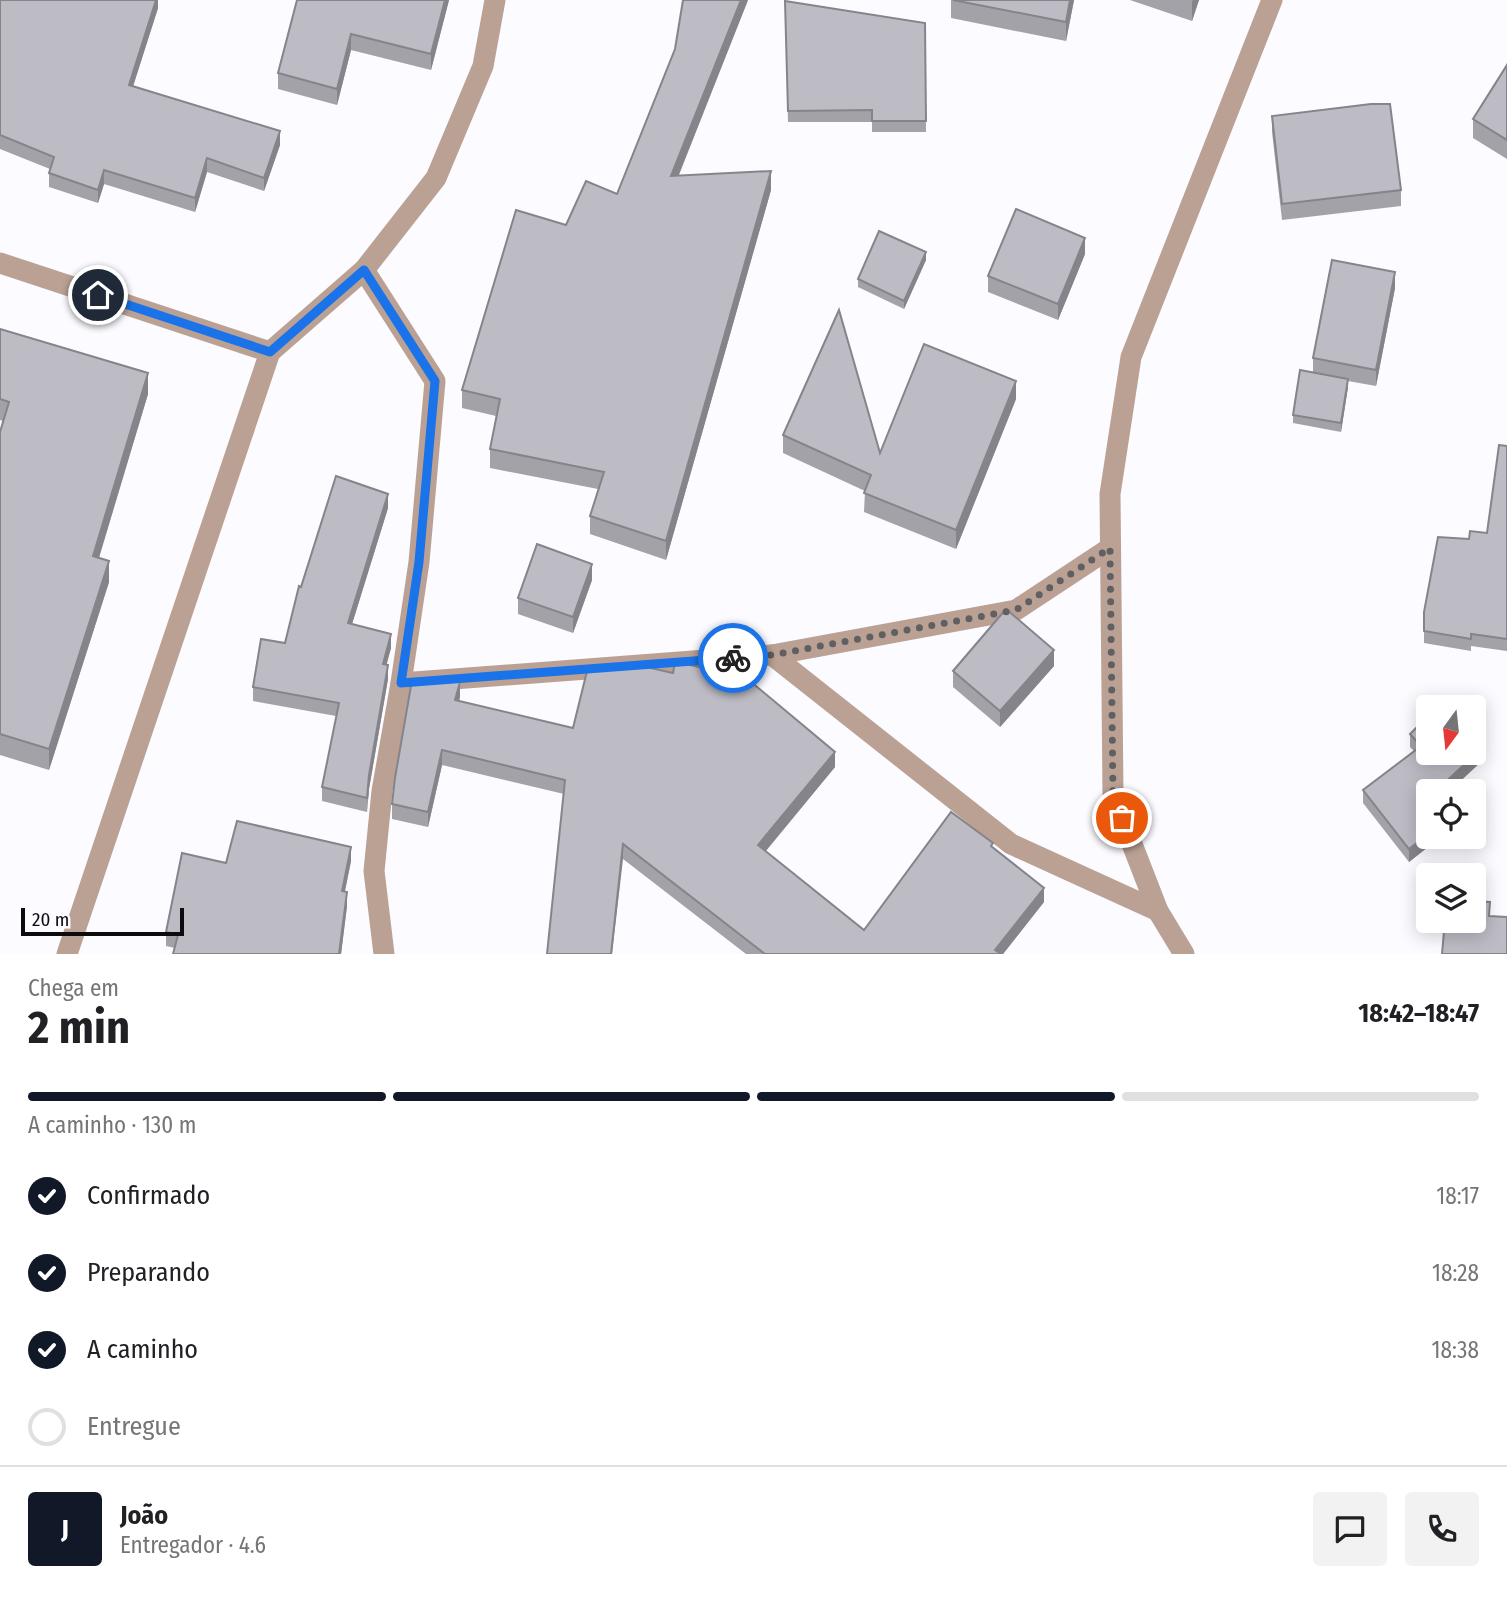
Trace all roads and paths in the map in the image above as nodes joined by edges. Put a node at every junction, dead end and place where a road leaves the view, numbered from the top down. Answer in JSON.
{"nodes":[{"id":1,"x":495,"y":0,"type":"edge"},
{"id":2,"x":1272,"y":0,"type":"edge"},
{"id":3,"x":0,"y":263,"type":"edge"},
{"id":4,"x":364,"y":270,"type":"junction"},
{"id":5,"x":270,"y":352,"type":"junction"},
{"id":6,"x":1110,"y":548,"type":"junction"},
{"id":7,"x":772,"y":655,"type":"junction"},
{"id":8,"x":401,"y":683,"type":"junction"},
{"id":9,"x":1157,"y":911,"type":"junction"},
{"id":10,"x":68,"y":954,"type":"edge"},
{"id":11,"x":384,"y":954,"type":"edge"},
{"id":12,"x":1184,"y":954,"type":"edge"}],
"edges":[{"from":1,"to":4,"type":"street"},
{"from":2,"to":6,"type":"street"},
{"from":3,"to":5,"type":"street"},
{"from":4,"to":5,"type":"street"},
{"from":4,"to":8,"type":"street"},
{"from":5,"to":10,"type":"street"},
{"from":6,"to":7,"type":"street"},
{"from":6,"to":9,"type":"street"},
{"from":7,"to":8,"type":"street"},
{"from":7,"to":9,"type":"street"},
{"from":8,"to":11,"type":"street"},
{"from":9,"to":12,"type":"street"}]}
